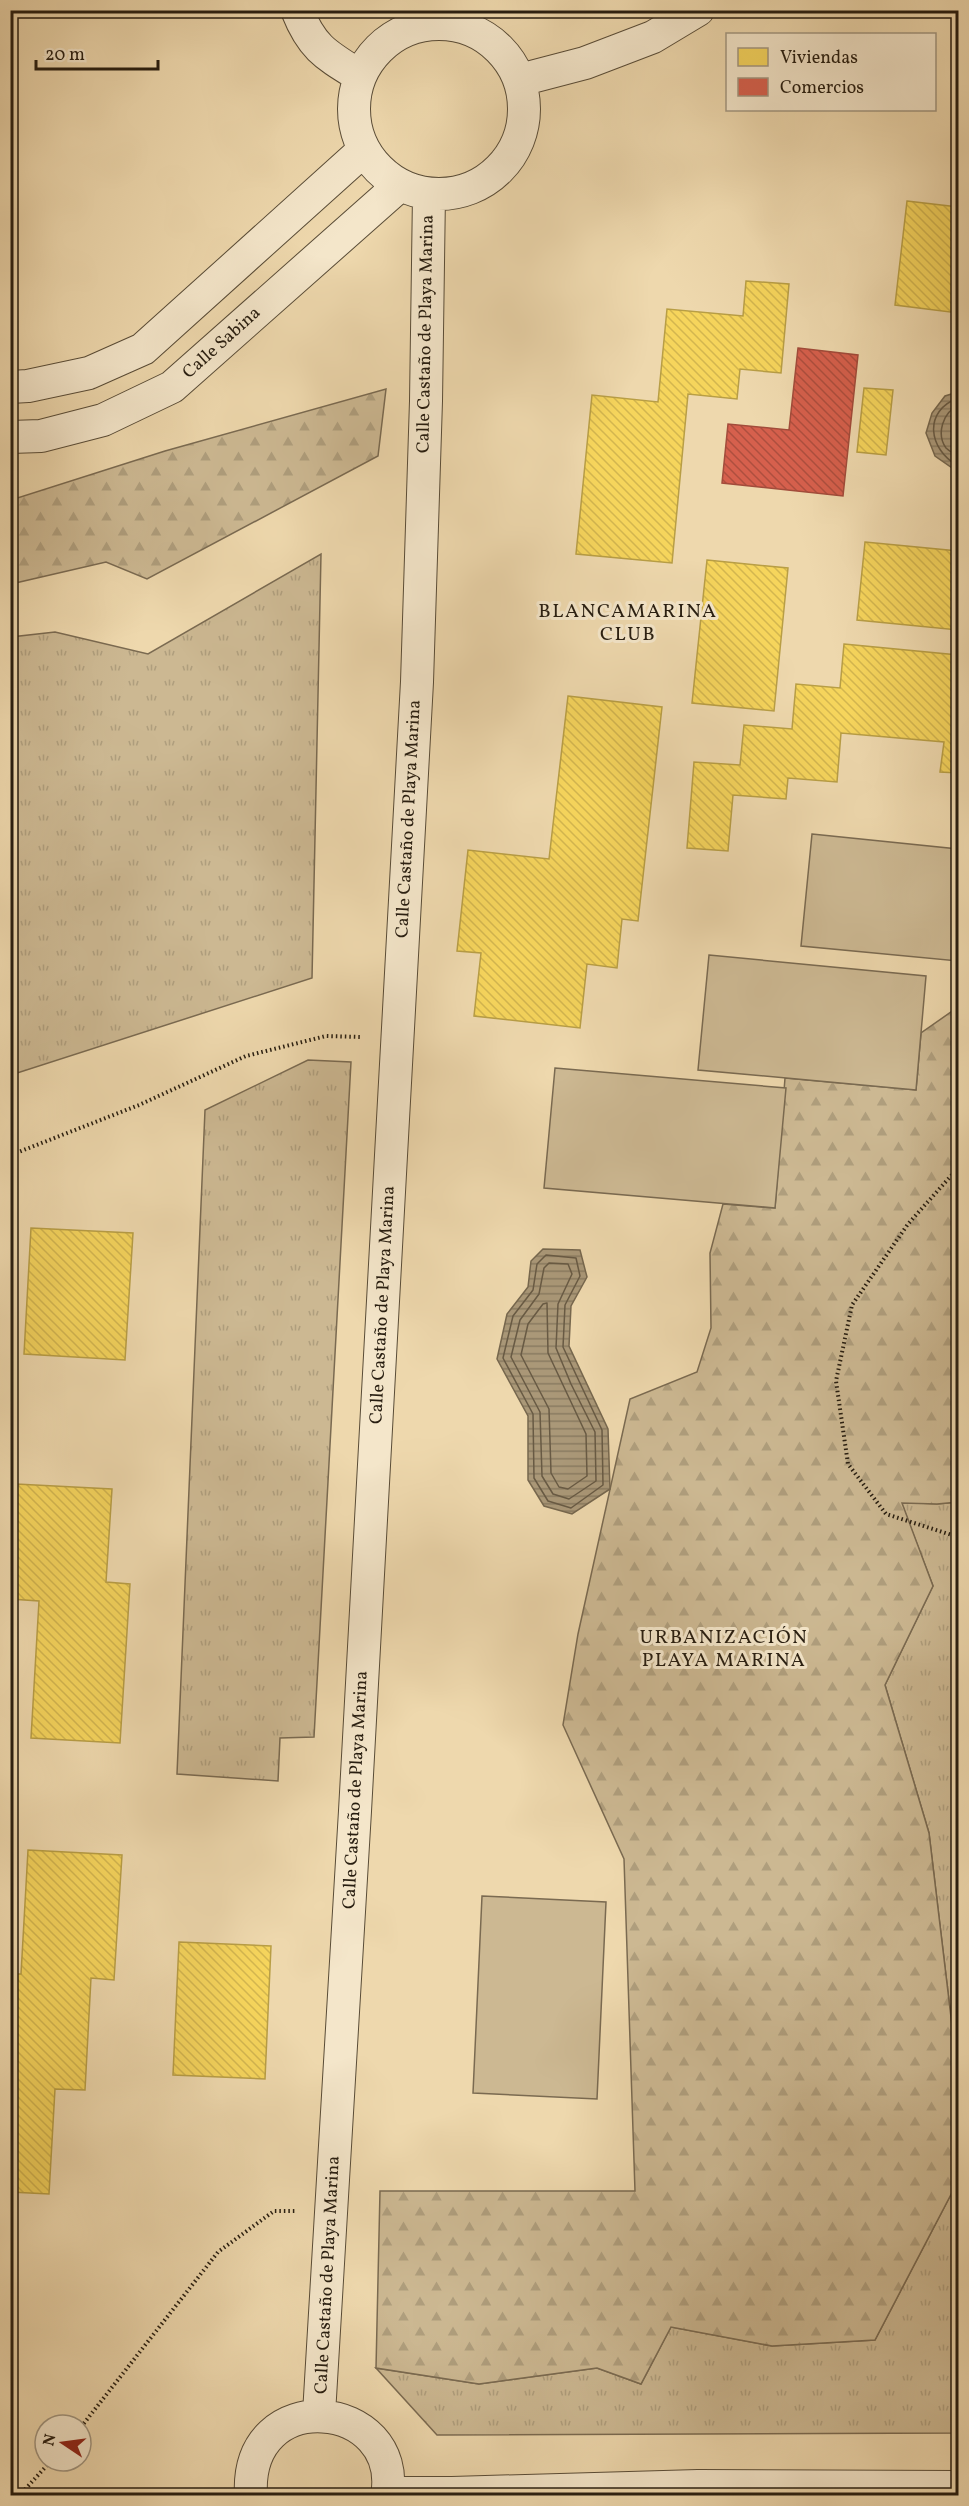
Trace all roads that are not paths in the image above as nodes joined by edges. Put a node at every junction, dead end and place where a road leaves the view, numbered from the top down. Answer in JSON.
{"nodes":[{"id":1,"x":297,"y":10,"type":"edge"},
{"id":2,"x":698,"y":10,"type":"edge"},
{"id":3,"x":360,"y":76,"type":"junction"},
{"id":4,"x":520,"y":80,"type":"junction"},
{"id":5,"x":364,"y":150,"type":"junction"},
{"id":6,"x":414,"y":190,"type":"junction"},
{"id":7,"x":10,"y":387,"type":"edge"},
{"id":8,"x":10,"y":436,"type":"edge"},
{"id":9,"x":319,"y":2414,"type":"junction"},
{"id":10,"x":958,"y":2487,"type":"edge"},
{"id":11,"x":699,"y":2491,"type":"edge"},
{"id":12,"x":387,"y":2494,"type":"edge"},
{"id":13,"x":251,"y":2496,"type":"edge"}],
"edges":[{"from":1,"to":3,"type":"street"},
{"from":2,"to":4,"type":"street"},
{"from":3,"to":4,"type":"street"},
{"from":3,"to":5,"type":"street"},
{"from":4,"to":6,"type":"street"},
{"from":5,"to":6,"type":"street"},
{"from":5,"to":7,"type":"street"},
{"from":6,"to":8,"type":"street","name":"Calle Sabina"},
{"from":6,"to":9,"type":"street","name":"Calle Castaño de Playa Marina"},
{"from":9,"to":12,"type":"street"},
{"from":9,"to":13,"type":"street"},
{"from":10,"to":11,"type":"street"},
{"from":11,"to":12,"type":"street"}]}
